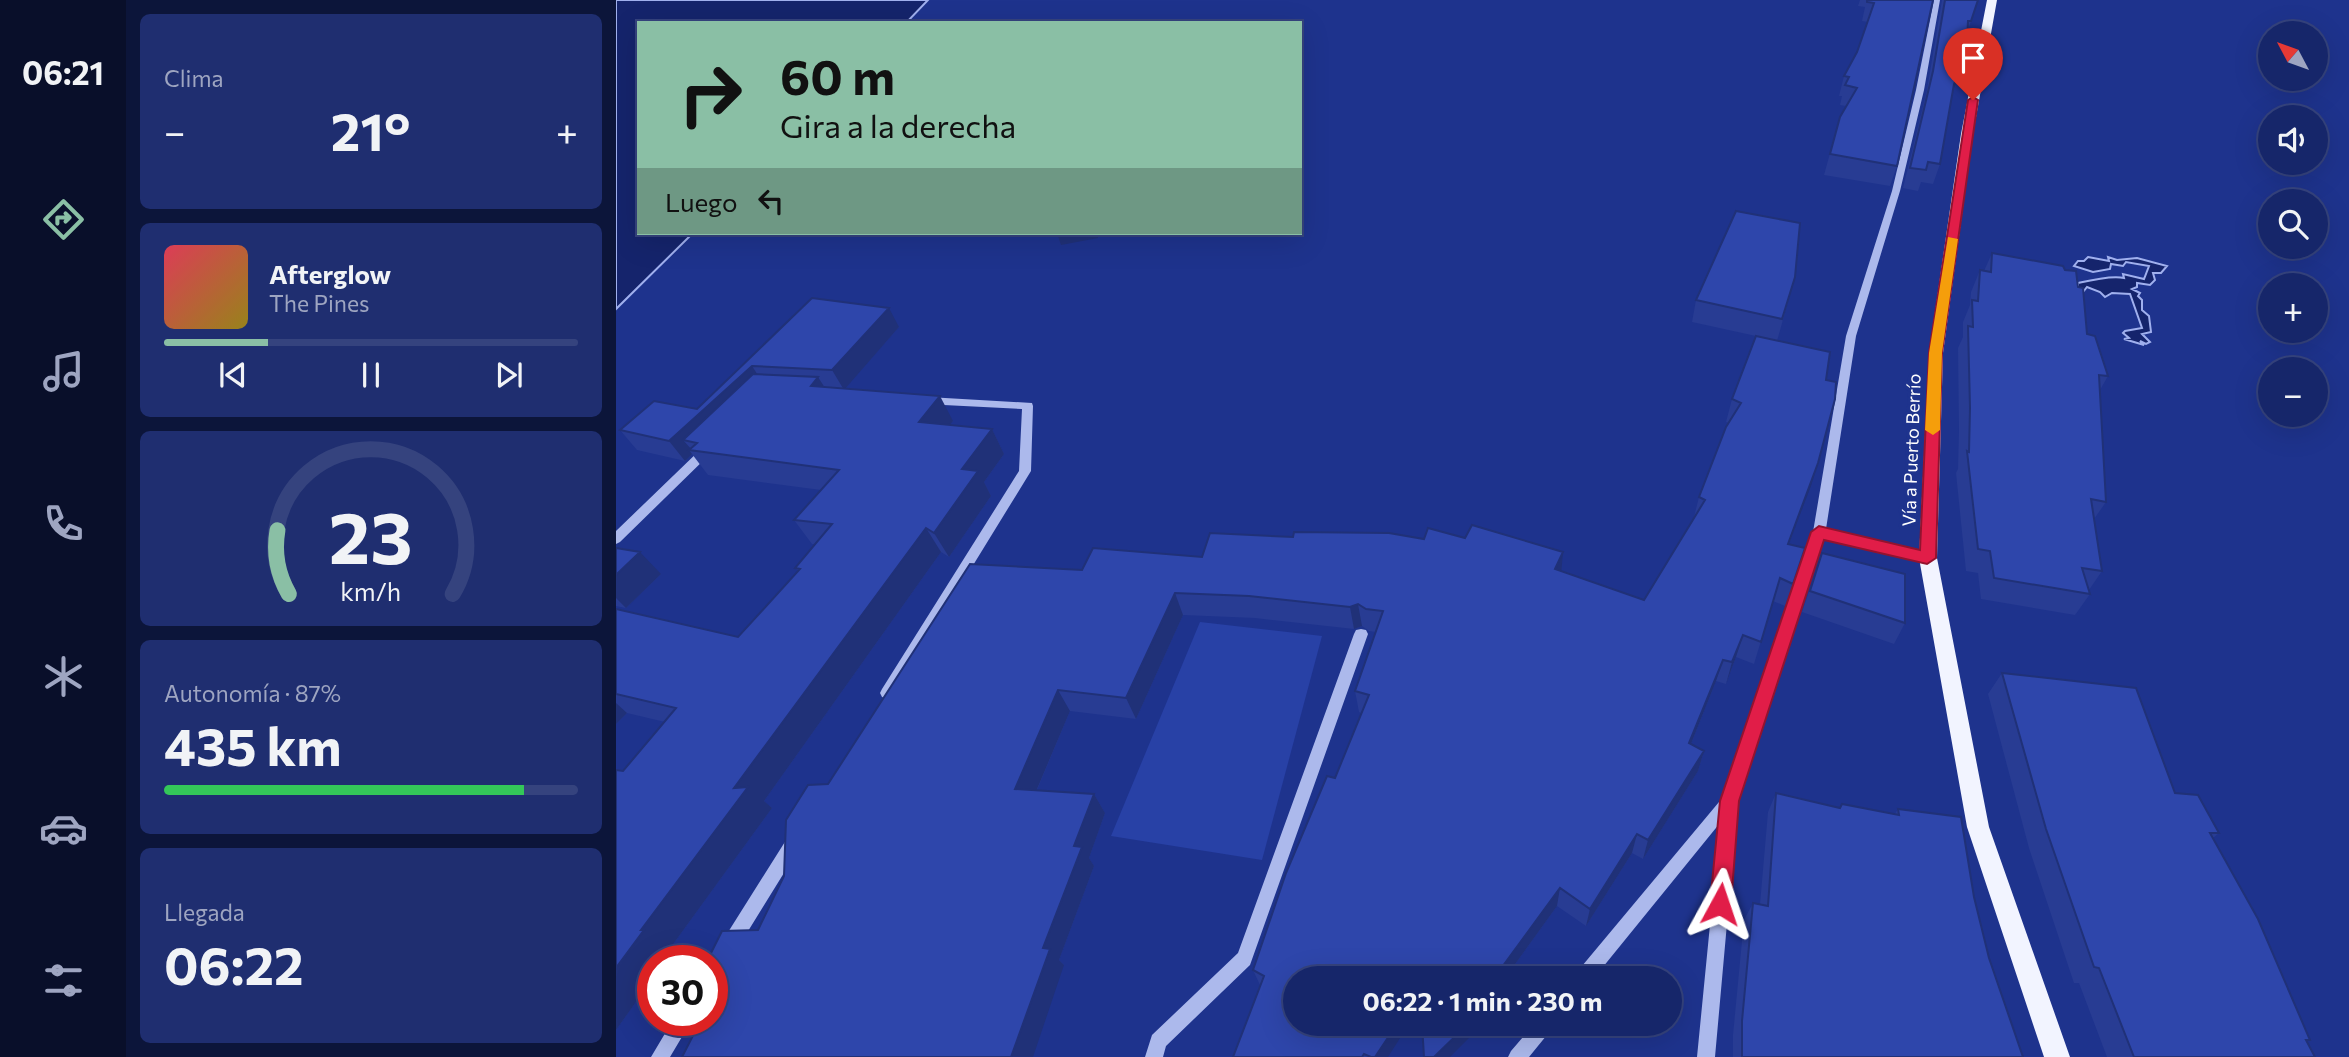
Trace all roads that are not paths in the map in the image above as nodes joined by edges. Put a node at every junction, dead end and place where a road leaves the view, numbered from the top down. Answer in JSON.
{"nodes":[{"id":1,"x":1937,"y":0,"type":"edge"},
{"id":2,"x":1992,"y":0,"type":"edge"},
{"id":3,"x":918,"y":400,"type":"edge"},
{"id":4,"x":719,"y":438,"type":"edge"},
{"id":5,"x":1819,"y":532,"type":"junction"},
{"id":6,"x":616,"y":539,"type":"edge"},
{"id":7,"x":1927,"y":558,"type":"junction"},
{"id":8,"x":1362,"y":634,"type":"dead end"},
{"id":9,"x":880,"y":705,"type":"edge"},
{"id":10,"x":1730,"y":801,"type":"junction"},
{"id":11,"x":800,"y":833,"type":"edge"},
{"id":12,"x":728,"y":948,"type":"edge"},
{"id":13,"x":1593,"y":966,"type":"edge"},
{"id":14,"x":673,"y":1036,"type":"edge"},
{"id":15,"x":1535,"y":1036,"type":"edge"},
{"id":16,"x":660,"y":1057,"type":"edge"},
{"id":17,"x":1154,"y":1057,"type":"edge"},
{"id":18,"x":1517,"y":1057,"type":"edge"},
{"id":19,"x":1706,"y":1057,"type":"edge"},
{"id":20,"x":2057,"y":1057,"type":"edge"}],
"edges":[{"from":1,"to":5,"type":"street"},
{"from":2,"to":7,"type":"main road","name":"Vía a Puerto Berrío"},
{"from":3,"to":9,"type":"street"},
{"from":4,"to":6,"type":"street"},
{"from":5,"to":7,"type":"street"},
{"from":5,"to":10,"type":"street"},
{"from":7,"to":20,"type":"main road","name":"Vía a Puerto Berrío"},
{"from":8,"to":17,"type":"street"},
{"from":10,"to":13,"type":"street"},
{"from":10,"to":19,"type":"street"},
{"from":11,"to":12,"type":"street"},
{"from":14,"to":16,"type":"street"},
{"from":15,"to":18,"type":"street"}]}
